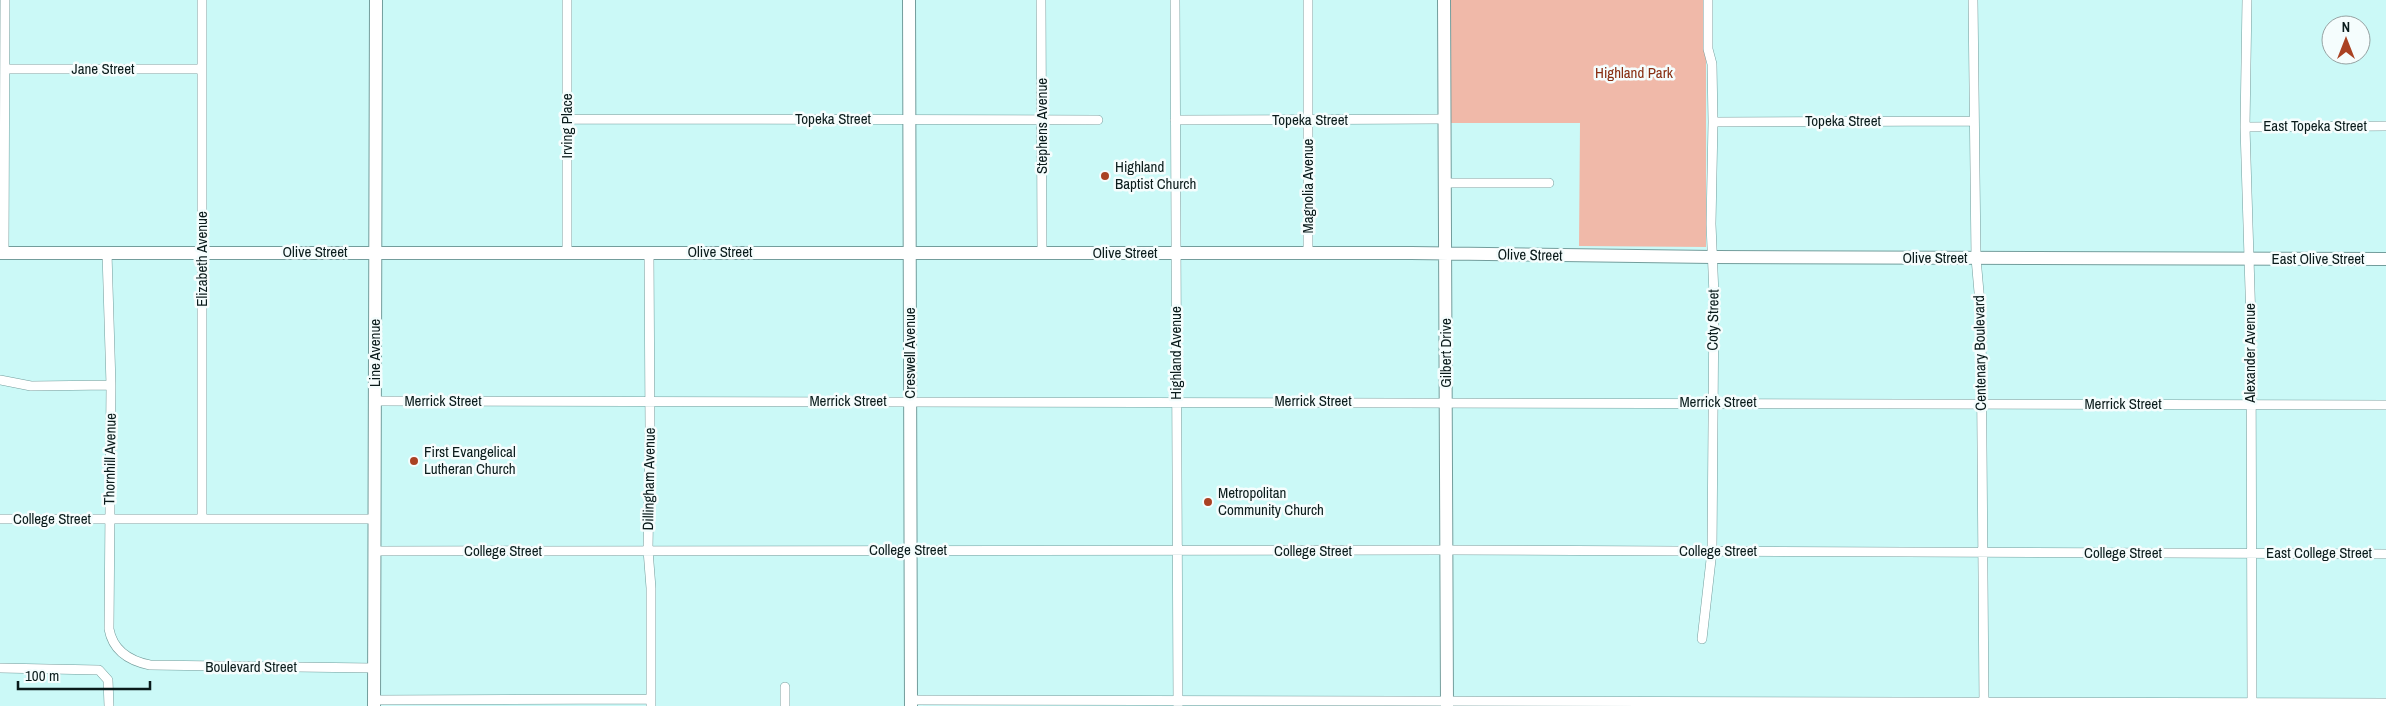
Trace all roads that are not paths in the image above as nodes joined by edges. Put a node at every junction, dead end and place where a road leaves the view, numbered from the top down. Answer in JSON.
{"nodes":[{"id":1,"x":5,"y":0,"type":"edge"},
{"id":2,"x":202,"y":0,"type":"edge"},
{"id":3,"x":376,"y":0,"type":"edge"},
{"id":4,"x":567,"y":0,"type":"edge"},
{"id":5,"x":909,"y":0,"type":"edge"},
{"id":6,"x":1041,"y":0,"type":"edge"},
{"id":7,"x":1175,"y":0,"type":"edge"},
{"id":8,"x":1308,"y":0,"type":"edge"},
{"id":9,"x":1444,"y":0,"type":"edge"},
{"id":10,"x":1708,"y":0,"type":"edge"},
{"id":11,"x":1973,"y":0,"type":"edge"},
{"id":12,"x":2247,"y":0,"type":"edge"},
{"id":13,"x":202,"y":69,"type":"junction"},
{"id":14,"x":5,"y":70,"type":"junction"},
{"id":15,"x":909,"y":119,"type":"junction"},
{"id":16,"x":567,"y":120,"type":"junction"},
{"id":17,"x":1042,"y":120,"type":"junction"},
{"id":18,"x":1098,"y":120,"type":"dead end"},
{"id":19,"x":1175,"y":120,"type":"junction"},
{"id":20,"x":1308,"y":120,"type":"junction"},
{"id":21,"x":1445,"y":120,"type":"junction"},
{"id":22,"x":1973,"y":121,"type":"junction"},
{"id":23,"x":1713,"y":122,"type":"junction"},
{"id":24,"x":2245,"y":126,"type":"junction"},
{"id":25,"x":2386,"y":126,"type":"edge"},
{"id":26,"x":1445,"y":183,"type":"junction"},
{"id":27,"x":1549,"y":183,"type":"dead end"},
{"id":28,"x":202,"y":252,"type":"junction"},
{"id":29,"x":375,"y":252,"type":"junction"},
{"id":30,"x":567,"y":252,"type":"junction"},
{"id":31,"x":649,"y":252,"type":"junction"},
{"id":32,"x":910,"y":252,"type":"junction"},
{"id":33,"x":1042,"y":252,"type":"junction"},
{"id":34,"x":2,"y":253,"type":"edge"},
{"id":35,"x":107,"y":253,"type":"junction"},
{"id":36,"x":1175,"y":253,"type":"junction"},
{"id":37,"x":1308,"y":253,"type":"junction"},
{"id":38,"x":1445,"y":254,"type":"junction"},
{"id":39,"x":1712,"y":257,"type":"junction"},
{"id":40,"x":1976,"y":258,"type":"junction"},
{"id":41,"x":2249,"y":258,"type":"junction"},
{"id":42,"x":2386,"y":259,"type":"edge"},
{"id":43,"x":0,"y":380,"type":"edge"},
{"id":44,"x":111,"y":386,"type":"junction"},
{"id":45,"x":375,"y":401,"type":"junction"},
{"id":46,"x":650,"y":401,"type":"junction"},
{"id":47,"x":910,"y":401,"type":"junction"},
{"id":48,"x":1176,"y":401,"type":"junction"},
{"id":49,"x":1446,"y":401,"type":"junction"},
{"id":50,"x":1712,"y":402,"type":"junction"},
{"id":51,"x":1981,"y":403,"type":"junction"},
{"id":52,"x":2250,"y":404,"type":"junction"},
{"id":53,"x":2386,"y":405,"type":"edge"},
{"id":54,"x":0,"y":518,"type":"edge"},
{"id":55,"x":109,"y":519,"type":"junction"},
{"id":56,"x":202,"y":519,"type":"junction"},
{"id":57,"x":374,"y":519,"type":"junction"},
{"id":58,"x":648,"y":550,"type":"junction"},
{"id":59,"x":911,"y":550,"type":"junction"},
{"id":60,"x":1447,"y":550,"type":"junction"},
{"id":61,"x":374,"y":551,"type":"junction"},
{"id":62,"x":1177,"y":551,"type":"junction"},
{"id":63,"x":1712,"y":551,"type":"junction"},
{"id":64,"x":1982,"y":552,"type":"junction"},
{"id":65,"x":2252,"y":553,"type":"junction"},
{"id":66,"x":2386,"y":554,"type":"edge"},
{"id":67,"x":1702,"y":639,"type":"dead end"},
{"id":68,"x":129,"y":659,"type":"joint"},
{"id":69,"x":0,"y":668,"type":"edge"},
{"id":70,"x":374,"y":668,"type":"junction"},
{"id":71,"x":785,"y":687,"type":"dead end"},
{"id":72,"x":374,"y":703,"type":"edge"},
{"id":73,"x":651,"y":703,"type":"edge"},
{"id":74,"x":911,"y":703,"type":"edge"},
{"id":75,"x":1178,"y":703,"type":"edge"},
{"id":76,"x":1447,"y":703,"type":"edge"},
{"id":77,"x":2386,"y":703,"type":"edge"},
{"id":78,"x":1984,"y":704,"type":"edge"},
{"id":79,"x":2252,"y":704,"type":"edge"},
{"id":80,"x":109,"y":706,"type":"edge"},
{"id":81,"x":785,"y":706,"type":"edge"}],
"edges":[{"from":1,"to":14,"type":"street"},
{"from":2,"to":13,"type":"street","name":"Elizabeth Avenue"},
{"from":3,"to":29,"type":"street","name":"Line Avenue"},
{"from":4,"to":16,"type":"street","name":"Irving Place"},
{"from":5,"to":15,"type":"street","name":"Creswell Avenue"},
{"from":6,"to":17,"type":"street","name":"Stephens Avenue"},
{"from":7,"to":19,"type":"street","name":"Highland Avenue"},
{"from":8,"to":20,"type":"street","name":"Magnolia Avenue"},
{"from":9,"to":21,"type":"street","name":"Gilbert Drive"},
{"from":10,"to":23,"type":"street","name":"Coty Street"},
{"from":11,"to":22,"type":"street","name":"Centenary Boulevard"},
{"from":12,"to":24,"type":"street","name":"Alexander Avenue"},
{"from":13,"to":14,"type":"street","name":"Jane Street"},
{"from":13,"to":28,"type":"street","name":"Elizabeth Avenue"},
{"from":14,"to":34,"type":"street"},
{"from":15,"to":16,"type":"street","name":"Topeka Street"},
{"from":15,"to":17,"type":"street","name":"Topeka Street"},
{"from":15,"to":32,"type":"street","name":"Creswell Avenue"},
{"from":16,"to":30,"type":"street","name":"Irving Place"},
{"from":17,"to":18,"type":"street","name":"Topeka Street"},
{"from":17,"to":33,"type":"street","name":"Stephens Avenue"},
{"from":19,"to":20,"type":"street","name":"Topeka Street"},
{"from":19,"to":36,"type":"street","name":"Highland Avenue"},
{"from":20,"to":21,"type":"street","name":"Topeka Street"},
{"from":20,"to":37,"type":"street","name":"Magnolia Avenue"},
{"from":21,"to":26,"type":"street","name":"Gilbert Drive"},
{"from":22,"to":23,"type":"street","name":"Topeka Street"},
{"from":22,"to":40,"type":"street","name":"Centenary Boulevard"},
{"from":23,"to":39,"type":"street","name":"Coty Street"},
{"from":24,"to":25,"type":"street","name":"East Topeka Street"},
{"from":24,"to":41,"type":"street","name":"Alexander Avenue"},
{"from":26,"to":27,"type":"street"},
{"from":26,"to":38,"type":"street","name":"Gilbert Drive"},
{"from":28,"to":29,"type":"street","name":"Olive Street"},
{"from":28,"to":35,"type":"street","name":"Olive Street"},
{"from":28,"to":56,"type":"street","name":"Elizabeth Avenue"},
{"from":29,"to":30,"type":"street","name":"Olive Street"},
{"from":29,"to":45,"type":"street","name":"Line Avenue"},
{"from":30,"to":31,"type":"street","name":"Olive Street"},
{"from":31,"to":32,"type":"street","name":"Olive Street"},
{"from":31,"to":46,"type":"street","name":"Dillingham Avenue"},
{"from":32,"to":33,"type":"street","name":"Olive Street"},
{"from":32,"to":47,"type":"street","name":"Creswell Avenue"},
{"from":33,"to":36,"type":"street","name":"Olive Street"},
{"from":34,"to":35,"type":"street","name":"Olive Street"},
{"from":35,"to":44,"type":"street","name":"Thornhill Avenue"},
{"from":36,"to":37,"type":"street","name":"Olive Street"},
{"from":36,"to":48,"type":"street","name":"Highland Avenue"},
{"from":37,"to":38,"type":"street","name":"Olive Street"},
{"from":38,"to":39,"type":"street","name":"Olive Street"},
{"from":38,"to":49,"type":"street","name":"Gilbert Drive"},
{"from":39,"to":40,"type":"street","name":"Olive Street"},
{"from":39,"to":50,"type":"street","name":"Coty Street"},
{"from":40,"to":41,"type":"street","name":"Olive Street"},
{"from":40,"to":51,"type":"street","name":"Centenary Boulevard"},
{"from":41,"to":42,"type":"street","name":"East Olive Street"},
{"from":41,"to":52,"type":"street","name":"Alexander Avenue"},
{"from":43,"to":44,"type":"street"},
{"from":44,"to":55,"type":"street","name":"Thornhill Avenue"},
{"from":45,"to":46,"type":"street","name":"Merrick Street"},
{"from":45,"to":57,"type":"street","name":"Line Avenue"},
{"from":46,"to":47,"type":"street","name":"Merrick Street"},
{"from":46,"to":58,"type":"street","name":"Dillingham Avenue"},
{"from":47,"to":48,"type":"street","name":"Merrick Street"},
{"from":47,"to":59,"type":"street","name":"Creswell Avenue"},
{"from":48,"to":49,"type":"street","name":"Merrick Street"},
{"from":48,"to":62,"type":"street","name":"Highland Avenue"},
{"from":49,"to":50,"type":"street","name":"Merrick Street"},
{"from":49,"to":60,"type":"street","name":"Gilbert Drive"},
{"from":50,"to":51,"type":"street","name":"Merrick Street"},
{"from":50,"to":63,"type":"street","name":"Coty Street"},
{"from":51,"to":52,"type":"street","name":"Merrick Street"},
{"from":51,"to":64,"type":"street","name":"Centenary Boulevard"},
{"from":52,"to":53,"type":"street","name":"Merrick Street"},
{"from":52,"to":65,"type":"street","name":"Alexander Avenue"},
{"from":54,"to":55,"type":"street","name":"College Street"},
{"from":55,"to":56,"type":"street","name":"College Street"},
{"from":55,"to":68,"type":"street","name":"Thornhill Avenue"},
{"from":56,"to":57,"type":"street","name":"College Street"},
{"from":57,"to":61,"type":"street","name":"Line Avenue"},
{"from":58,"to":59,"type":"street","name":"College Street"},
{"from":58,"to":61,"type":"street","name":"College Street"},
{"from":58,"to":73,"type":"street","name":"Dillingham Avenue"},
{"from":59,"to":62,"type":"street","name":"College Street"},
{"from":59,"to":74,"type":"street","name":"Creswell Avenue"},
{"from":60,"to":62,"type":"street","name":"College Street"},
{"from":60,"to":63,"type":"street","name":"College Street"},
{"from":60,"to":76,"type":"street","name":"Gilbert Drive"},
{"from":61,"to":70,"type":"street","name":"Line Avenue"},
{"from":62,"to":75,"type":"street","name":"Highland Avenue"},
{"from":63,"to":64,"type":"street","name":"College Street"},
{"from":63,"to":67,"type":"street","name":"Coty Street"},
{"from":64,"to":65,"type":"street","name":"College Street"},
{"from":64,"to":78,"type":"street","name":"Centenary Boulevard"},
{"from":65,"to":66,"type":"street","name":"East College Street"},
{"from":65,"to":79,"type":"street","name":"Alexander Avenue"},
{"from":68,"to":70,"type":"street","name":"Boulevard Street"},
{"from":69,"to":80,"type":"street"},
{"from":70,"to":72,"type":"street","name":"Line Avenue"},
{"from":71,"to":81,"type":"street"},
{"from":72,"to":73,"type":"street"},
{"from":74,"to":75,"type":"street"},
{"from":75,"to":76,"type":"street"},
{"from":76,"to":78,"type":"street"},
{"from":77,"to":79,"type":"street"},
{"from":78,"to":79,"type":"street"}]}
